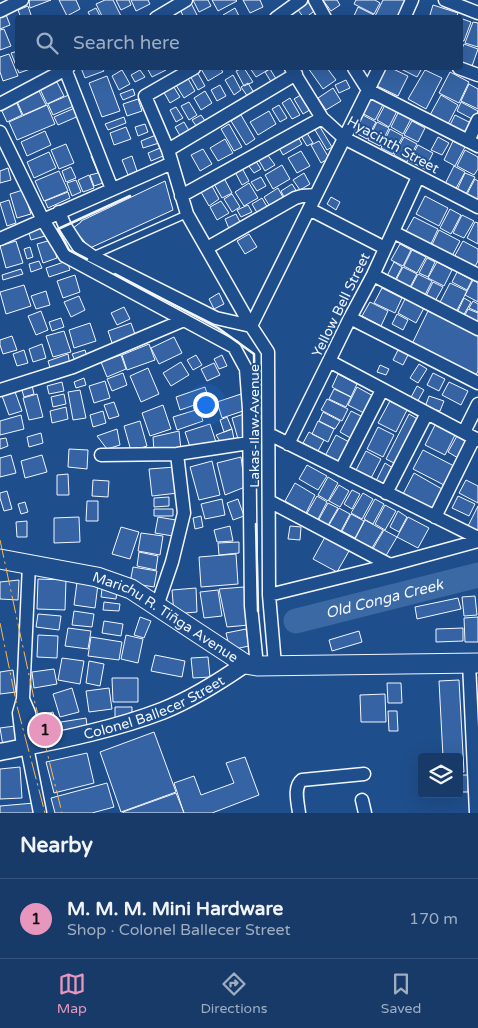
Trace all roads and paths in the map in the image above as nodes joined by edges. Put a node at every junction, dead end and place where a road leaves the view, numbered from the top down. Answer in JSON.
{"nodes":[{"id":1,"x":22,"y":0,"type":"edge"},
{"id":2,"x":186,"y":0,"type":"edge"},
{"id":3,"x":302,"y":0,"type":"edge"},
{"id":4,"x":315,"y":0,"type":"edge"},
{"id":5,"x":412,"y":0,"type":"edge"},
{"id":6,"x":445,"y":0,"type":"edge"},
{"id":7,"x":0,"y":11,"type":"edge"},
{"id":8,"x":478,"y":12,"type":"edge"},
{"id":9,"x":161,"y":15,"type":"edge"},
{"id":10,"x":280,"y":15,"type":"edge"},
{"id":11,"x":323,"y":15,"type":"edge"},
{"id":12,"x":405,"y":15,"type":"edge"},
{"id":13,"x":463,"y":69,"type":"edge"},
{"id":14,"x":63,"y":70,"type":"edge"},
{"id":15,"x":68,"y":70,"type":"edge"},
{"id":16,"x":190,"y":70,"type":"edge"},
{"id":17,"x":355,"y":70,"type":"edge"},
{"id":18,"x":378,"y":70,"type":"edge"},
{"id":19,"x":294,"y":71,"type":"edge"},
{"id":20,"x":478,"y":75,"type":"edge"},
{"id":21,"x":368,"y":90,"type":"junction"},
{"id":22,"x":0,"y":104,"type":"edge"},
{"id":23,"x":322,"y":118,"type":"junction"},
{"id":24,"x":478,"y":120,"type":"edge"},
{"id":25,"x":0,"y":132,"type":"edge"},
{"id":26,"x":344,"y":138,"type":"junction"},
{"id":27,"x":473,"y":144,"type":"edge"},
{"id":28,"x":170,"y":157,"type":"junction"},
{"id":29,"x":418,"y":177,"type":"junction"},
{"id":30,"x":112,"y":189,"type":"junction"},
{"id":31,"x":316,"y":195,"type":"junction"},
{"id":32,"x":181,"y":196,"type":"junction"},
{"id":33,"x":478,"y":207,"type":"edge"},
{"id":34,"x":309,"y":208,"type":"junction"},
{"id":35,"x":59,"y":212,"type":"junction"},
{"id":36,"x":187,"y":214,"type":"junction"},
{"id":37,"x":43,"y":220,"type":"junction"},
{"id":38,"x":393,"y":232,"type":"junction"},
{"id":39,"x":0,"y":238,"type":"edge"},
{"id":40,"x":206,"y":248,"type":"junction"},
{"id":41,"x":385,"y":248,"type":"junction"},
{"id":42,"x":92,"y":256,"type":"junction"},
{"id":43,"x":373,"y":275,"type":"junction"},
{"id":44,"x":478,"y":275,"type":"edge"},
{"id":45,"x":350,"y":318,"type":"junction"},
{"id":46,"x":184,"y":320,"type":"junction"},
{"id":47,"x":251,"y":326,"type":"junction"},
{"id":48,"x":478,"y":329,"type":"edge"},
{"id":49,"x":330,"y":362,"type":"junction"},
{"id":50,"x":478,"y":383,"type":"edge"},
{"id":51,"x":0,"y":390,"type":"edge"},
{"id":52,"x":382,"y":390,"type":"junction"},
{"id":53,"x":478,"y":404,"type":"edge"},
{"id":54,"x":427,"y":413,"type":"junction"},
{"id":55,"x":269,"y":434,"type":"junction"},
{"id":56,"x":472,"y":437,"type":"edge"},
{"id":57,"x":249,"y":443,"type":"junction"},
{"id":58,"x":288,"y":444,"type":"junction"},
{"id":59,"x":177,"y":454,"type":"junction"},
{"id":60,"x":101,"y":455,"type":"dead end"},
{"id":61,"x":341,"y":470,"type":"junction"},
{"id":62,"x":386,"y":493,"type":"junction"},
{"id":63,"x":269,"y":501,"type":"junction"},
{"id":64,"x":435,"y":517,"type":"junction"},
{"id":65,"x":478,"y":540,"type":"edge"},
{"id":66,"x":0,"y":559,"type":"edge"},
{"id":67,"x":29,"y":564,"type":"junction"},
{"id":68,"x":390,"y":565,"type":"junction"},
{"id":69,"x":269,"y":595,"type":"junction"},
{"id":70,"x":156,"y":606,"type":"junction"},
{"id":71,"x":473,"y":663,"type":"edge"},
{"id":72,"x":259,"y":665,"type":"junction"},
{"id":73,"x":28,"y":746,"type":"junction"},
{"id":74,"x":0,"y":752,"type":"edge"},
{"id":75,"x":364,"y":774,"type":"dead end"},
{"id":76,"x":40,"y":813,"type":"edge"},
{"id":77,"x":299,"y":813,"type":"edge"},
{"id":78,"x":476,"y":813,"type":"edge"}],
"edges":[{"from":1,"to":7,"type":"street"},
{"from":2,"to":9,"type":"street"},
{"from":3,"to":10,"type":"street"},
{"from":4,"to":11,"type":"street"},
{"from":5,"to":12,"type":"street"},
{"from":6,"to":8,"type":"street"},
{"from":13,"to":20,"type":"street"},
{"from":14,"to":22,"type":"street"},
{"from":15,"to":30,"type":"street"},
{"from":16,"to":28,"type":"street","name":"Lakas-Ilaw Avenue"},
{"from":17,"to":21,"type":"street"},
{"from":18,"to":21,"type":"street"},
{"from":19,"to":23,"type":"street","name":"Hyacinth Street"},
{"from":19,"to":28,"type":"street"},
{"from":21,"to":26,"type":"street"},
{"from":21,"to":27,"type":"street"},
{"from":23,"to":26,"type":"street","name":"Hyacinth Street"},
{"from":23,"to":32,"type":"street"},
{"from":24,"to":27,"type":"street"},
{"from":25,"to":37,"type":"street"},
{"from":26,"to":29,"type":"street","name":"Hyacinth Street"},
{"from":26,"to":31,"type":"street"},
{"from":28,"to":30,"type":"street"},
{"from":28,"to":32,"type":"street","name":"Lakas-Ilaw Avenue"},
{"from":29,"to":33,"type":"street","name":"Hyacinth Street"},
{"from":29,"to":38,"type":"street","name":"Yellow Bell Street"},
{"from":30,"to":35,"type":"street"},
{"from":31,"to":34,"type":"street"},
{"from":31,"to":40,"type":"street"},
{"from":32,"to":36,"type":"street","name":"Lakas-Ilaw Avenue"},
{"from":34,"to":41,"type":"street"},
{"from":34,"to":47,"type":"street"},
{"from":35,"to":37,"type":"street"},
{"from":35,"to":42,"type":"street"},
{"from":36,"to":40,"type":"street","name":"Lakas-Ilaw Avenue"},
{"from":36,"to":42,"type":"lane"},
{"from":37,"to":39,"type":"street"},
{"from":37,"to":46,"type":"street"},
{"from":38,"to":41,"type":"street","name":"Yellow Bell Street"},
{"from":38,"to":44,"type":"street"},
{"from":40,"to":47,"type":"street","name":"Lakas-Ilaw Avenue"},
{"from":41,"to":43,"type":"street","name":"Yellow Bell Street"},
{"from":42,"to":47,"type":"street"},
{"from":43,"to":45,"type":"street","name":"Yellow Bell Street"},
{"from":43,"to":48,"type":"street"},
{"from":45,"to":49,"type":"street","name":"Yellow Bell Street"},
{"from":45,"to":50,"type":"street"},
{"from":46,"to":51,"type":"street"},
{"from":46,"to":57,"type":"street"},
{"from":47,"to":55,"type":"street","name":"Lakas-Ilaw Avenue"},
{"from":49,"to":52,"type":"street"},
{"from":49,"to":58,"type":"street","name":"Yellow Bell Street"},
{"from":52,"to":54,"type":"street"},
{"from":52,"to":61,"type":"street"},
{"from":53,"to":56,"type":"street"},
{"from":54,"to":56,"type":"street"},
{"from":54,"to":62,"type":"street"},
{"from":55,"to":58,"type":"street"},
{"from":55,"to":63,"type":"street","name":"Lakas-Ilaw Avenue"},
{"from":56,"to":64,"type":"street"},
{"from":57,"to":59,"type":"street"},
{"from":57,"to":72,"type":"street"},
{"from":58,"to":61,"type":"street"},
{"from":59,"to":60,"type":"street"},
{"from":59,"to":70,"type":"street"},
{"from":61,"to":62,"type":"street"},
{"from":62,"to":64,"type":"street"},
{"from":63,"to":68,"type":"street"},
{"from":63,"to":69,"type":"street","name":"Lakas-Ilaw Avenue"},
{"from":64,"to":65,"type":"street"},
{"from":65,"to":68,"type":"street"},
{"from":66,"to":67,"type":"main road","name":"Marichu R. Tiñga Avenue"},
{"from":67,"to":70,"type":"main road","name":"Marichu R. Tiñga Avenue"},
{"from":67,"to":73,"type":"street"},
{"from":68,"to":69,"type":"street"},
{"from":69,"to":72,"type":"street","name":"Lakas-Ilaw Avenue"},
{"from":70,"to":72,"type":"main road","name":"Marichu R. Tiñga Avenue"},
{"from":71,"to":72,"type":"main road"},
{"from":71,"to":78,"type":"street"},
{"from":72,"to":73,"type":"street","name":"Colonel Ballecer Street"},
{"from":73,"to":74,"type":"street","name":"Colonel Ballecer Street"},
{"from":73,"to":76,"type":"street"},
{"from":75,"to":77,"type":"street"}]}
